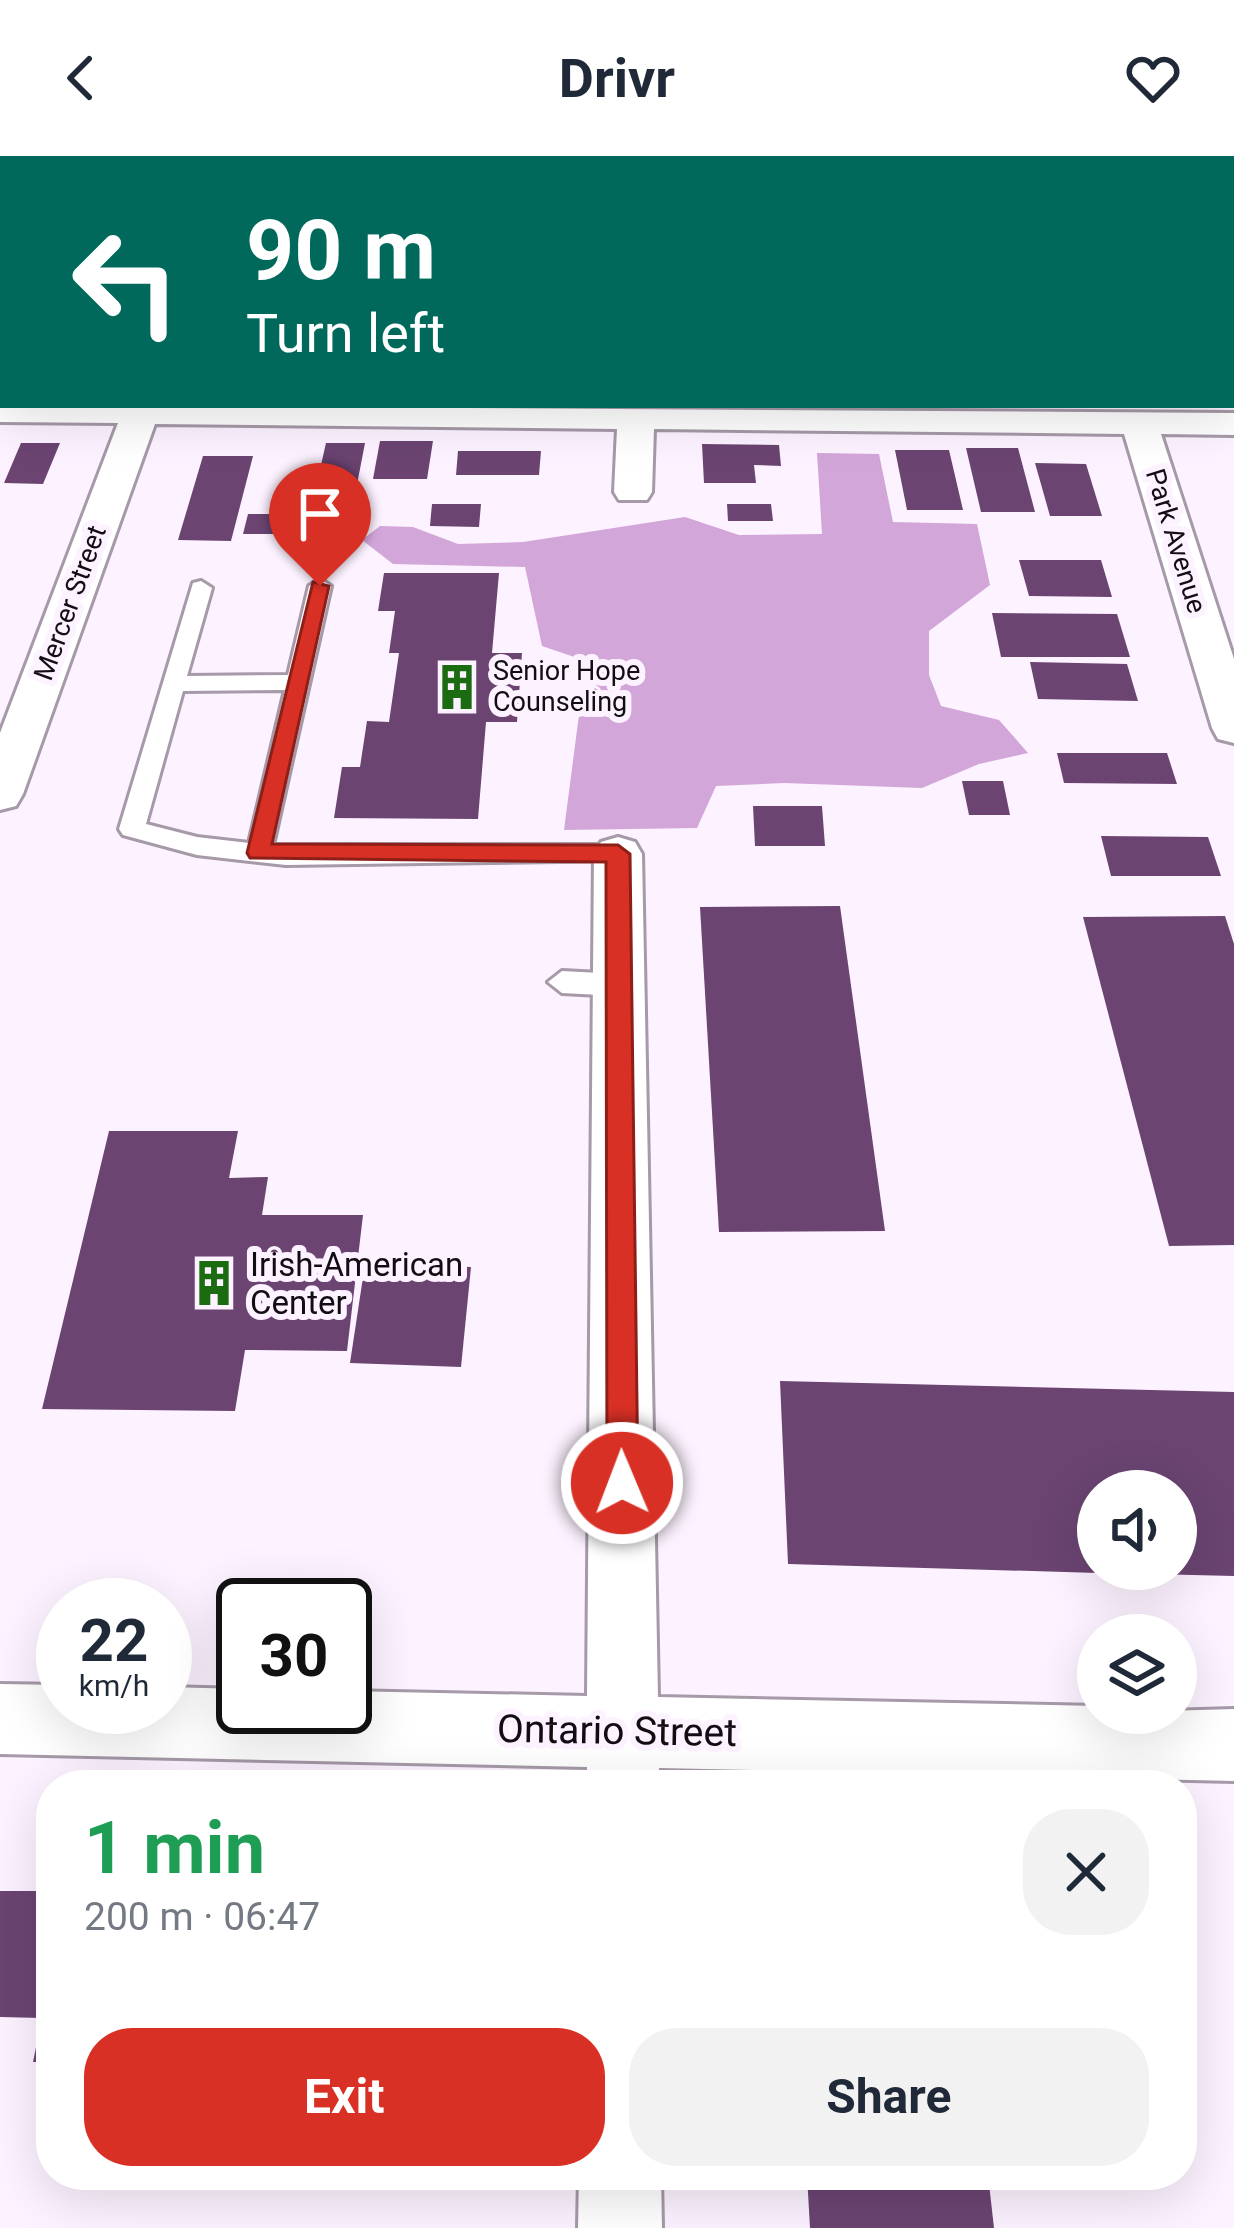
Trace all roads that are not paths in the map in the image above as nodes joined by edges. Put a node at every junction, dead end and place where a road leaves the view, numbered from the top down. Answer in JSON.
{"nodes":[{"id":1,"x":141,"y":409,"type":"edge"},
{"id":2,"x":0,"y":410,"type":"edge"},
{"id":3,"x":636,"y":418,"type":"junction"},
{"id":4,"x":1139,"y":423,"type":"junction"},
{"id":5,"x":1234,"y":424,"type":"edge"},
{"id":6,"x":633,"y":492,"type":"dead end"},
{"id":7,"x":320,"y":586,"type":"dead end"},
{"id":8,"x":201,"y":588,"type":"dead end"},
{"id":9,"x":298,"y":682,"type":"junction"},
{"id":10,"x":173,"y":684,"type":"junction"},
{"id":11,"x":1234,"y":728,"type":"edge"},
{"id":12,"x":0,"y":794,"type":"edge"},
{"id":13,"x":259,"y":853,"type":"junction"},
{"id":14,"x":618,"y":854,"type":"joint"},
{"id":15,"x":0,"y":1719,"type":"edge"},
{"id":16,"x":1234,"y":1744,"type":"edge"},
{"id":17,"x":624,"y":1758,"type":"edge"},
{"id":18,"x":620,"y":2190,"type":"edge"},
{"id":19,"x":620,"y":2228,"type":"edge"}],
"edges":[{"from":1,"to":2,"type":"street"},
{"from":1,"to":3,"type":"street"},
{"from":1,"to":12,"type":"street","name":"Mercer Street"},
{"from":3,"to":4,"type":"street"},
{"from":3,"to":6,"type":"street"},
{"from":4,"to":5,"type":"street"},
{"from":4,"to":11,"type":"street","name":"Park Avenue"},
{"from":7,"to":9,"type":"lane"},
{"from":8,"to":10,"type":"lane"},
{"from":9,"to":10,"type":"lane"},
{"from":9,"to":13,"type":"lane"},
{"from":10,"to":13,"type":"lane"},
{"from":13,"to":14,"type":"lane"},
{"from":14,"to":17,"type":"street"},
{"from":15,"to":17,"type":"street","name":"Ontario Street"},
{"from":16,"to":17,"type":"street","name":"Ontario Street"},
{"from":18,"to":19,"type":"street"}]}
